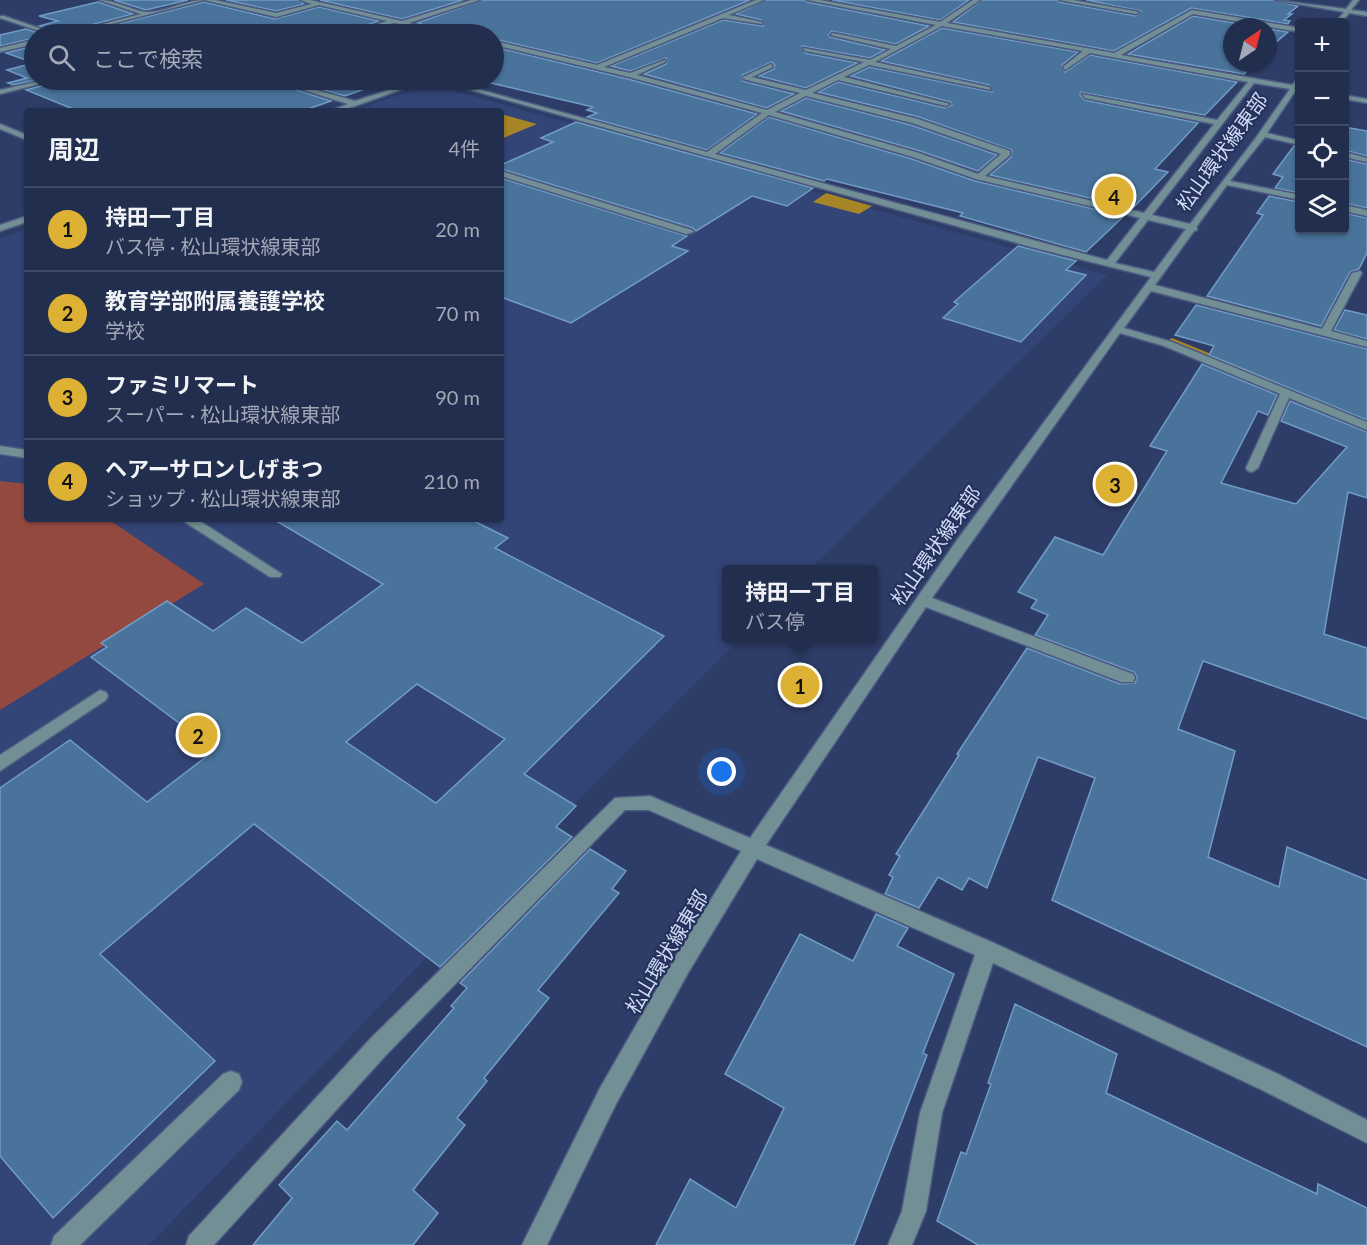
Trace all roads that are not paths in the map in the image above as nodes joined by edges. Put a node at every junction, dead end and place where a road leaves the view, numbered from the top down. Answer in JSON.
{"nodes":[{"id":1,"x":102,"y":0,"type":"edge"},
{"id":2,"x":201,"y":0,"type":"edge"},
{"id":3,"x":207,"y":0,"type":"edge"},
{"id":4,"x":303,"y":0,"type":"edge"},
{"id":5,"x":477,"y":0,"type":"edge"},
{"id":6,"x":761,"y":0,"type":"edge"},
{"id":7,"x":810,"y":0,"type":"edge"},
{"id":8,"x":855,"y":0,"type":"edge"},
{"id":9,"x":977,"y":0,"type":"edge"},
{"id":10,"x":1062,"y":0,"type":"edge"},
{"id":11,"x":1278,"y":0,"type":"edge"},
{"id":12,"x":1356,"y":0,"type":"edge"},
{"id":13,"x":317,"y":4,"type":"junction"},
{"id":14,"x":843,"y":5,"type":"junction"},
{"id":15,"x":1348,"y":11,"type":"junction"},
{"id":16,"x":1136,"y":12,"type":"dead end"},
{"id":17,"x":148,"y":14,"type":"junction"},
{"id":18,"x":1367,"y":14,"type":"edge"},
{"id":19,"x":724,"y":16,"type":"junction"},
{"id":20,"x":2,"y":17,"type":"dead end"},
{"id":21,"x":1342,"y":18,"type":"edge"},
{"id":22,"x":391,"y":22,"type":"junction"},
{"id":23,"x":760,"y":23,"type":"dead end"},
{"id":24,"x":942,"y":23,"type":"junction"},
{"id":25,"x":24,"y":24,"type":"edge"},
{"id":26,"x":108,"y":24,"type":"edge"},
{"id":27,"x":384,"y":24,"type":"edge"},
{"id":28,"x":399,"y":24,"type":"joint"},
{"id":29,"x":1295,"y":29,"type":"edge"},
{"id":30,"x":833,"y":35,"type":"dead end"},
{"id":31,"x":24,"y":44,"type":"edge"},
{"id":32,"x":504,"y":46,"type":"edge"},
{"id":33,"x":896,"y":48,"type":"junction"},
{"id":34,"x":805,"y":49,"type":"dead end"},
{"id":35,"x":0,"y":50,"type":"edge"},
{"id":36,"x":1089,"y":50,"type":"junction"},
{"id":37,"x":1116,"y":55,"type":"junction"},
{"id":38,"x":663,"y":61,"type":"dead end"},
{"id":39,"x":871,"y":62,"type":"junction"},
{"id":40,"x":771,"y":66,"type":"dead end"},
{"id":41,"x":598,"y":67,"type":"junction"},
{"id":42,"x":1065,"y":68,"type":"dead end"},
{"id":43,"x":631,"y":75,"type":"junction"},
{"id":44,"x":839,"y":78,"type":"junction"},
{"id":45,"x":1253,"y":80,"type":"junction"},
{"id":46,"x":1295,"y":85,"type":"edge"},
{"id":47,"x":24,"y":86,"type":"edge"},
{"id":48,"x":1295,"y":88,"type":"edge"},
{"id":49,"x":989,"y":89,"type":"dead end"},
{"id":50,"x":309,"y":90,"type":"edge"},
{"id":51,"x":396,"y":90,"type":"edge"},
{"id":52,"x":475,"y":90,"type":"edge"},
{"id":53,"x":0,"y":92,"type":"edge"},
{"id":54,"x":808,"y":94,"type":"junction"},
{"id":55,"x":1085,"y":96,"type":"dead end"},
{"id":56,"x":1349,"y":98,"type":"edge"},
{"id":57,"x":1367,"y":101,"type":"edge"},
{"id":58,"x":356,"y":104,"type":"junction"},
{"id":59,"x":946,"y":104,"type":"dead end"},
{"id":60,"x":343,"y":108,"type":"edge"},
{"id":61,"x":769,"y":113,"type":"junction"},
{"id":62,"x":1219,"y":123,"type":"junction"},
{"id":63,"x":0,"y":126,"type":"edge"},
{"id":64,"x":1262,"y":134,"type":"junction"},
{"id":65,"x":24,"y":137,"type":"edge"},
{"id":66,"x":1295,"y":143,"type":"edge"},
{"id":67,"x":710,"y":154,"type":"junction"},
{"id":68,"x":1349,"y":155,"type":"edge"},
{"id":69,"x":1367,"y":160,"type":"edge"},
{"id":70,"x":504,"y":174,"type":"edge"},
{"id":71,"x":979,"y":177,"type":"junction"},
{"id":72,"x":1225,"y":182,"type":"junction"},
{"id":73,"x":1295,"y":197,"type":"edge"},
{"id":74,"x":1349,"y":209,"type":"edge"},
{"id":75,"x":1367,"y":213,"type":"edge"},
{"id":76,"x":1146,"y":216,"type":"junction"},
{"id":77,"x":24,"y":220,"type":"edge"},
{"id":78,"x":0,"y":228,"type":"edge"},
{"id":79,"x":1194,"y":228,"type":"junction"},
{"id":80,"x":689,"y":232,"type":"dead end"},
{"id":81,"x":1109,"y":264,"type":"junction"},
{"id":82,"x":1357,"y":273,"type":"dead end"},
{"id":83,"x":1153,"y":282,"type":"junction"},
{"id":84,"x":1118,"y":329,"type":"junction"},
{"id":85,"x":1326,"y":333,"type":"junction"},
{"id":86,"x":1367,"y":344,"type":"edge"},
{"id":87,"x":1286,"y":393,"type":"junction"},
{"id":88,"x":1367,"y":426,"type":"edge"},
{"id":89,"x":0,"y":450,"type":"edge"},
{"id":90,"x":24,"y":454,"type":"edge"},
{"id":91,"x":1252,"y":468,"type":"dead end"},
{"id":92,"x":192,"y":522,"type":"edge"},
{"id":93,"x":275,"y":574,"type":"dead end"},
{"id":94,"x":923,"y":600,"type":"junction"},
{"id":95,"x":1127,"y":678,"type":"dead end"},
{"id":96,"x":100,"y":696,"type":"dead end"},
{"id":97,"x":0,"y":764,"type":"edge"},
{"id":98,"x":753,"y":849,"type":"junction"},
{"id":99,"x":987,"y":950,"type":"junction"},
{"id":100,"x":231,"y":1082,"type":"dead end"},
{"id":101,"x":1367,"y":1131,"type":"edge"},
{"id":102,"x":63,"y":1245,"type":"edge"},
{"id":103,"x":198,"y":1245,"type":"edge"},
{"id":104,"x":534,"y":1245,"type":"edge"},
{"id":105,"x":900,"y":1245,"type":"edge"}],
"edges":[{"from":1,"to":17,"type":"street"},
{"from":2,"to":17,"type":"street"},
{"from":3,"to":13,"type":"street"},
{"from":4,"to":13,"type":"street"},
{"from":5,"to":28,"type":"street"},
{"from":6,"to":19,"type":"street"},
{"from":7,"to":14,"type":"street"},
{"from":8,"to":14,"type":"street"},
{"from":9,"to":24,"type":"street"},
{"from":10,"to":16,"type":"street"},
{"from":11,"to":15,"type":"street"},
{"from":12,"to":15,"type":"street"},
{"from":13,"to":22,"type":"street"},
{"from":14,"to":24,"type":"street"},
{"from":15,"to":18,"type":"street"},
{"from":15,"to":21,"type":"street"},
{"from":17,"to":26,"type":"street"},
{"from":19,"to":23,"type":"street"},
{"from":19,"to":41,"type":"street"},
{"from":20,"to":25,"type":"street"},
{"from":22,"to":27,"type":"street"},
{"from":22,"to":28,"type":"street"},
{"from":24,"to":33,"type":"street"},
{"from":24,"to":36,"type":"street"},
{"from":29,"to":37,"type":"street"},
{"from":30,"to":33,"type":"street"},
{"from":31,"to":35,"type":"street"},
{"from":32,"to":41,"type":"street"},
{"from":33,"to":39,"type":"street"},
{"from":34,"to":39,"type":"street"},
{"from":36,"to":37,"type":"street"},
{"from":36,"to":42,"type":"street"},
{"from":37,"to":45,"type":"street"},
{"from":38,"to":43,"type":"street"},
{"from":39,"to":44,"type":"street"},
{"from":39,"to":49,"type":"street"},
{"from":40,"to":54,"type":"street"},
{"from":41,"to":43,"type":"street"},
{"from":43,"to":61,"type":"street"},
{"from":44,"to":54,"type":"street"},
{"from":44,"to":59,"type":"street"},
{"from":45,"to":46,"type":"street"},
{"from":45,"to":62,"type":"street"},
{"from":47,"to":53,"type":"street"},
{"from":48,"to":64,"type":"street","name":"松山環状線東部"},
{"from":50,"to":58,"type":"street"},
{"from":51,"to":58,"type":"street"},
{"from":52,"to":67,"type":"street"},
{"from":54,"to":61,"type":"street"},
{"from":54,"to":71,"type":"street"},
{"from":55,"to":62,"type":"street"},
{"from":56,"to":57,"type":"street"},
{"from":58,"to":60,"type":"street"},
{"from":61,"to":67,"type":"street"},
{"from":61,"to":71,"type":"street"},
{"from":62,"to":76,"type":"street"},
{"from":63,"to":65,"type":"street"},
{"from":64,"to":66,"type":"street"},
{"from":64,"to":72,"type":"street","name":"松山環状線東部"},
{"from":67,"to":81,"type":"street"},
{"from":68,"to":69,"type":"street"},
{"from":70,"to":80,"type":"street"},
{"from":71,"to":76,"type":"street"},
{"from":72,"to":73,"type":"street"},
{"from":72,"to":79,"type":"street","name":"松山環状線東部"},
{"from":74,"to":75,"type":"street"},
{"from":76,"to":79,"type":"street"},
{"from":76,"to":81,"type":"street"},
{"from":77,"to":78,"type":"street"},
{"from":79,"to":83,"type":"street","name":"松山環状線東部"},
{"from":81,"to":83,"type":"street"},
{"from":82,"to":85,"type":"street"},
{"from":83,"to":84,"type":"street","name":"松山環状線東部"},
{"from":83,"to":85,"type":"street"},
{"from":84,"to":87,"type":"street"},
{"from":84,"to":94,"type":"street","name":"松山環状線東部"},
{"from":85,"to":86,"type":"street"},
{"from":87,"to":88,"type":"street"},
{"from":87,"to":91,"type":"street"},
{"from":89,"to":90,"type":"street"},
{"from":92,"to":93,"type":"street"},
{"from":94,"to":95,"type":"street"},
{"from":94,"to":98,"type":"street","name":"松山環状線東部"},
{"from":96,"to":97,"type":"street"},
{"from":98,"to":99,"type":"street"},
{"from":98,"to":103,"type":"street"},
{"from":98,"to":104,"type":"street","name":"松山環状線東部"},
{"from":99,"to":101,"type":"street"},
{"from":99,"to":105,"type":"street"},
{"from":100,"to":102,"type":"street"}]}
